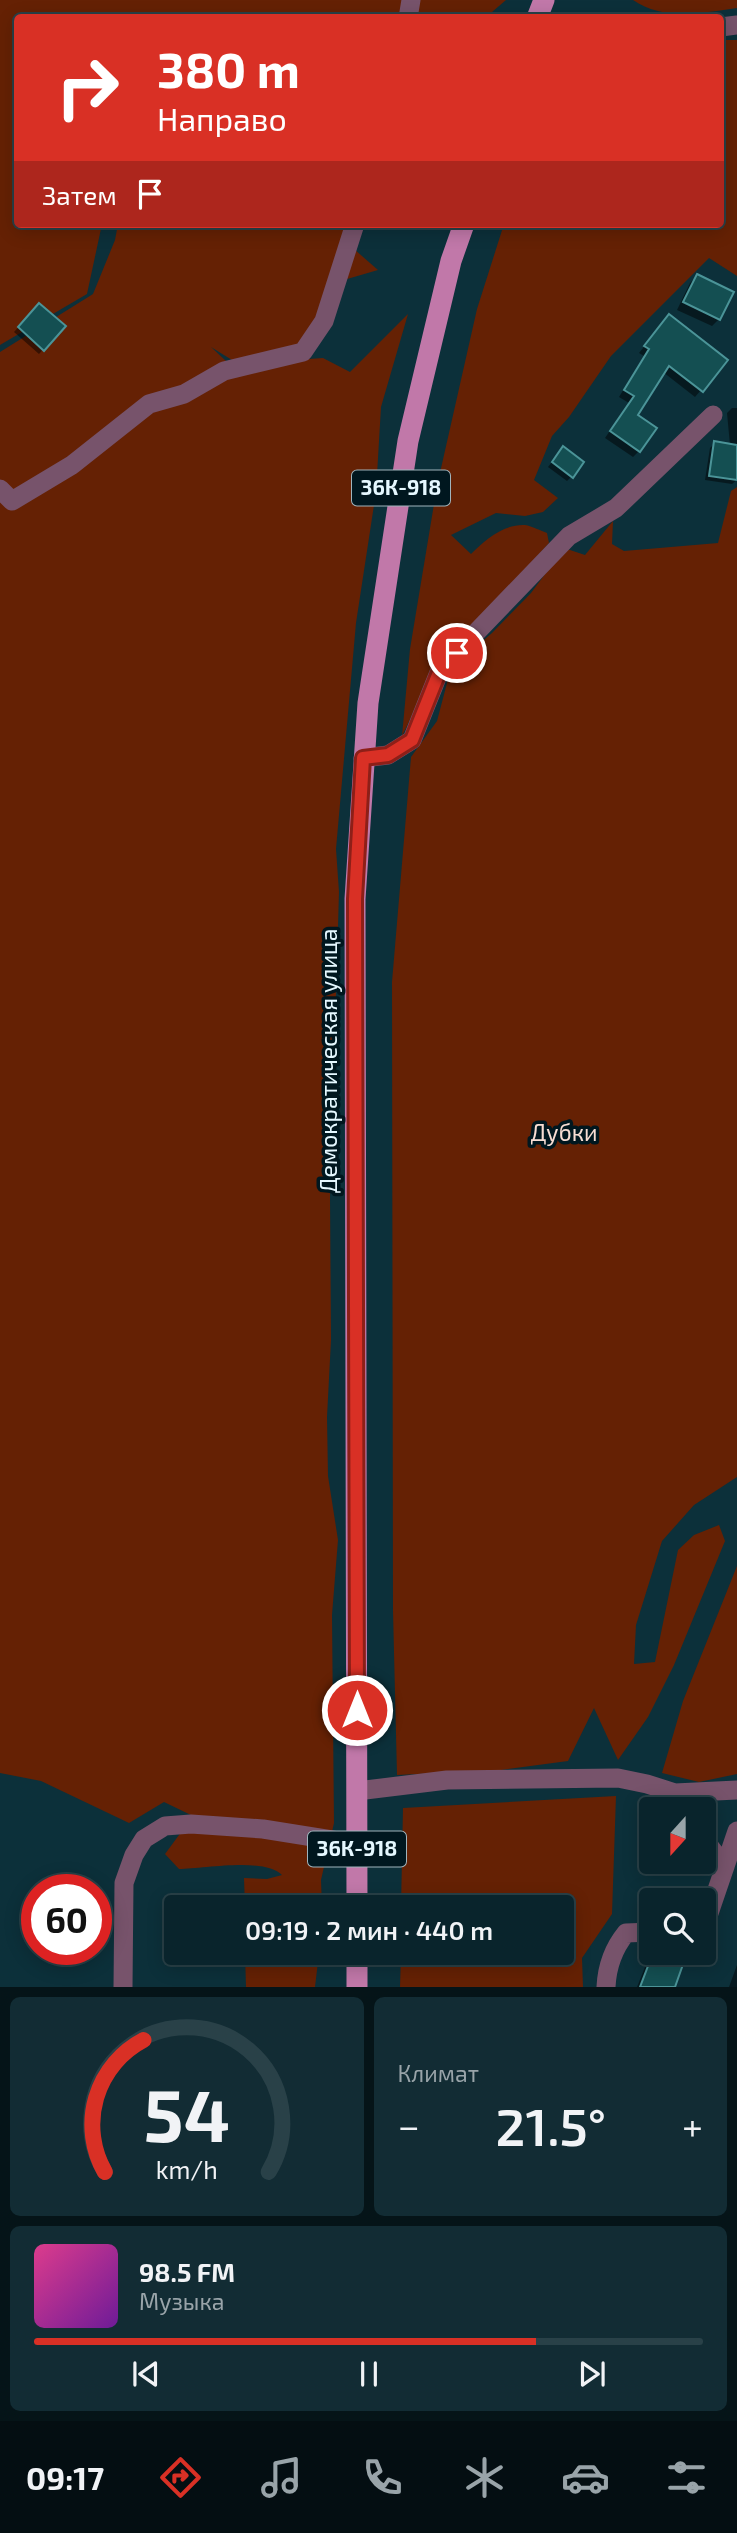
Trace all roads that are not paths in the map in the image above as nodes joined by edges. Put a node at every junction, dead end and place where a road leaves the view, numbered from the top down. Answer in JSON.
{"nodes":[{"id":1,"x":354,"y":228,"type":"edge"},
{"id":2,"x":463,"y":228,"type":"edge"},
{"id":3,"x":713,"y":415,"type":"dead end"},
{"id":4,"x":4,"y":500,"type":"edge"},
{"id":5,"x":363,"y":758,"type":"junction"},
{"id":6,"x":737,"y":1790,"type":"edge"},
{"id":7,"x":357,"y":1791,"type":"junction"},
{"id":8,"x":675,"y":1793,"type":"junction"},
{"id":9,"x":679,"y":1797,"type":"edge"},
{"id":10,"x":737,"y":1831,"type":"edge"},
{"id":11,"x":357,"y":1844,"type":"junction"},
{"id":12,"x":716,"y":1856,"type":"edge"},
{"id":13,"x":724,"y":1867,"type":"junction"},
{"id":14,"x":716,"y":1891,"type":"edge"},
{"id":15,"x":357,"y":1895,"type":"edge"},
{"id":16,"x":639,"y":1932,"type":"edge"},
{"id":17,"x":357,"y":1965,"type":"edge"},
{"id":18,"x":123,"y":1987,"type":"edge"},
{"id":19,"x":357,"y":1987,"type":"edge"},
{"id":20,"x":606,"y":1987,"type":"edge"}],
"edges":[{"from":1,"to":4,"type":"street"},
{"from":2,"to":5,"type":"main road","name":"Демократическая улица","number":"36К-918"},
{"from":3,"to":5,"type":"street"},
{"from":5,"to":7,"type":"main road","name":"Демократическая улица","number":"36К-918"},
{"from":6,"to":8,"type":"street"},
{"from":7,"to":8,"type":"street"},
{"from":7,"to":11,"type":"main road","name":"Демократическая улица","number":"36К-918"},
{"from":8,"to":9,"type":"street"},
{"from":10,"to":13,"type":"street"},
{"from":11,"to":15,"type":"main road","name":"Демократическая улица","number":"36К-918"},
{"from":11,"to":18,"type":"street"},
{"from":12,"to":13,"type":"street"},
{"from":13,"to":14,"type":"street"},
{"from":16,"to":20,"type":"street"},
{"from":17,"to":19,"type":"main road"}]}
